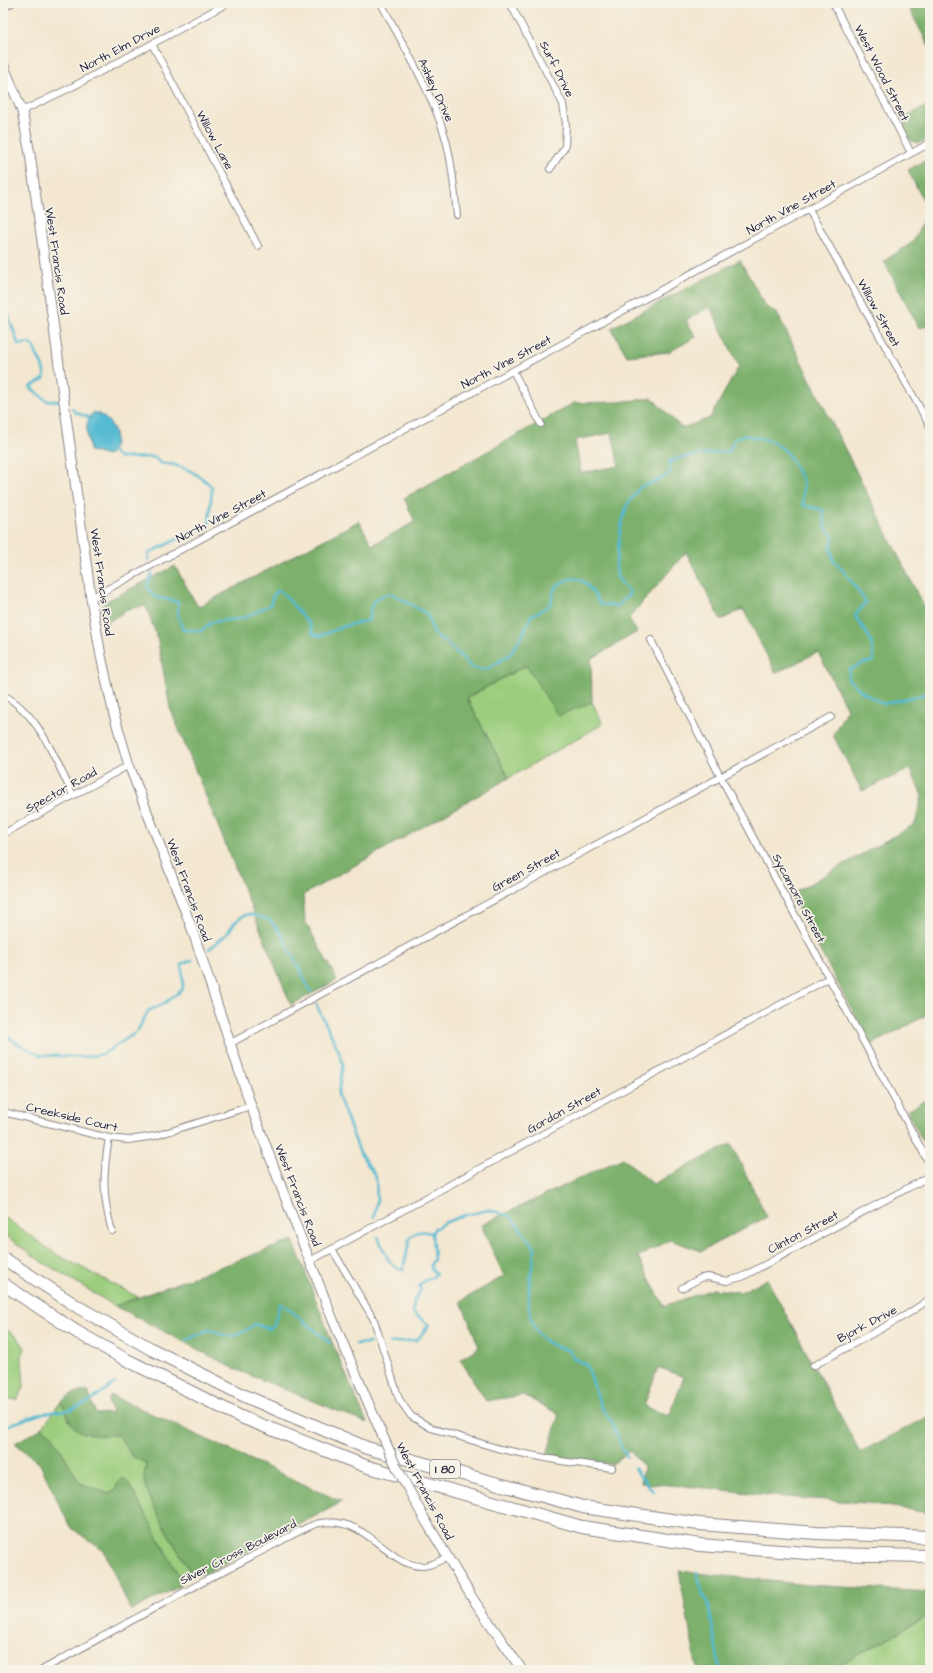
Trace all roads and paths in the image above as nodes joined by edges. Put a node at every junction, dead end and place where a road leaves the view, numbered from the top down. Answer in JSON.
{"nodes":[{"id":1,"x":12,"y":3,"type":"edge"},
{"id":2,"x":228,"y":3,"type":"edge"},
{"id":3,"x":381,"y":3,"type":"edge"},
{"id":4,"x":510,"y":3,"type":"edge"},
{"id":5,"x":833,"y":3,"type":"edge"},
{"id":6,"x":218,"y":5,"type":"edge"},
{"id":7,"x":3,"y":8,"type":"edge"},
{"id":8,"x":152,"y":44,"type":"junction"},
{"id":9,"x":3,"y":64,"type":"edge"},
{"id":10,"x":22,"y":111,"type":"junction"},
{"id":11,"x":930,"y":143,"type":"edge"},
{"id":12,"x":911,"y":153,"type":"junction"},
{"id":13,"x":550,"y":169,"type":"dead end"},
{"id":14,"x":809,"y":210,"type":"junction"},
{"id":15,"x":458,"y":215,"type":"dead end"},
{"id":16,"x":258,"y":246,"type":"dead end"},
{"id":17,"x":514,"y":371,"type":"junction"},
{"id":18,"x":541,"y":424,"type":"dead end"},
{"id":19,"x":930,"y":426,"type":"edge"},
{"id":20,"x":91,"y":598,"type":"junction"},
{"id":21,"x":651,"y":640,"type":"dead end"},
{"id":22,"x":3,"y":695,"type":"edge"},
{"id":23,"x":831,"y":717,"type":"dead end"},
{"id":24,"x":129,"y":765,"type":"junction"},
{"id":25,"x":720,"y":776,"type":"junction"},
{"id":26,"x":74,"y":795,"type":"junction"},
{"id":27,"x":3,"y":834,"type":"edge"},
{"id":28,"x":829,"y":978,"type":"junction"},
{"id":29,"x":231,"y":1043,"type":"junction"},
{"id":30,"x":251,"y":1106,"type":"junction"},
{"id":31,"x":3,"y":1112,"type":"edge"},
{"id":32,"x":109,"y":1138,"type":"junction"},
{"id":33,"x":930,"y":1165,"type":"edge"},
{"id":34,"x":930,"y":1176,"type":"edge"},
{"id":35,"x":112,"y":1231,"type":"dead end"},
{"id":36,"x":332,"y":1249,"type":"junction"},
{"id":37,"x":3,"y":1258,"type":"edge"},
{"id":38,"x":310,"y":1261,"type":"junction"},
{"id":39,"x":3,"y":1284,"type":"edge"},
{"id":40,"x":682,"y":1288,"type":"dead end"},
{"id":41,"x":930,"y":1299,"type":"edge"},
{"id":42,"x":813,"y":1366,"type":"dead end"},
{"id":43,"x":612,"y":1468,"type":"dead end"},
{"id":44,"x":930,"y":1537,"type":"edge"},
{"id":45,"x":930,"y":1556,"type":"edge"},
{"id":46,"x":448,"y":1557,"type":"junction"},
{"id":47,"x":42,"y":1670,"type":"edge"},
{"id":48,"x":522,"y":1670,"type":"edge"}],
"edges":[{"from":1,"to":7,"type":"street"},
{"from":2,"to":6,"type":"street","name":"North Elm Drive"},
{"from":3,"to":15,"type":"street","name":"Ashley Drive"},
{"from":4,"to":13,"type":"street","name":"Surf Drive"},
{"from":5,"to":12,"type":"street","name":"West Wood Street"},
{"from":6,"to":8,"type":"street","name":"North Elm Drive"},
{"from":8,"to":10,"type":"street","name":"North Elm Drive"},
{"from":8,"to":16,"type":"street","name":"Willow Lane"},
{"from":9,"to":10,"type":"street","name":"West Francis Road"},
{"from":10,"to":20,"type":"street","name":"West Francis Road"},
{"from":11,"to":12,"type":"street","name":"North Vine Street"},
{"from":12,"to":14,"type":"street","name":"North Vine Street"},
{"from":14,"to":17,"type":"street","name":"North Vine Street"},
{"from":14,"to":19,"type":"street","name":"Willow Street"},
{"from":17,"to":18,"type":"street"},
{"from":17,"to":20,"type":"street","name":"North Vine Street"},
{"from":20,"to":24,"type":"street","name":"West Francis Road"},
{"from":21,"to":25,"type":"street","name":"Sycamore Street"},
{"from":22,"to":26,"type":"street"},
{"from":23,"to":25,"type":"street","name":"Green Street"},
{"from":24,"to":26,"type":"street","name":"Spector Road"},
{"from":24,"to":29,"type":"street","name":"West Francis Road"},
{"from":25,"to":28,"type":"street","name":"Sycamore Street"},
{"from":25,"to":29,"type":"street","name":"Green Street"},
{"from":26,"to":27,"type":"street","name":"Spector Road"},
{"from":28,"to":33,"type":"street","name":"Sycamore Street"},
{"from":28,"to":36,"type":"street","name":"Gordon Street"},
{"from":29,"to":30,"type":"street","name":"West Francis Road"},
{"from":30,"to":32,"type":"street","name":"Creekside Court"},
{"from":30,"to":38,"type":"street","name":"West Francis Road"},
{"from":31,"to":32,"type":"street","name":"Creekside Court"},
{"from":32,"to":35,"type":"street"},
{"from":34,"to":40,"type":"street","name":"Clinton Street"},
{"from":36,"to":38,"type":"street","name":"Gordon Street"},
{"from":36,"to":43,"type":"street","name":"West Francis Road"},
{"from":37,"to":44,"type":"highway","number":"I 80"},
{"from":38,"to":46,"type":"street","name":"West Francis Road","bridge":true},
{"from":39,"to":45,"type":"highway","number":"I 80"},
{"from":41,"to":42,"type":"street","name":"Bjork Drive"},
{"from":46,"to":47,"type":"street","name":"Silver Cross Boulevard"},
{"from":46,"to":48,"type":"street","name":"West Francis Road"}]}
